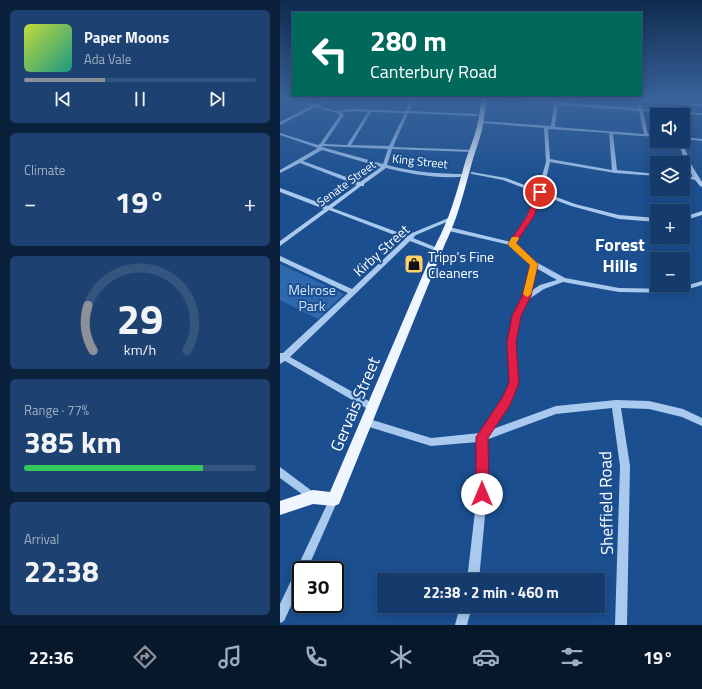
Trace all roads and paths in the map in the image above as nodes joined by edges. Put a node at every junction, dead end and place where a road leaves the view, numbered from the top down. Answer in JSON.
{"nodes":[{"id":1,"x":333,"y":128,"type":"edge"},
{"id":2,"x":359,"y":128,"type":"edge"},
{"id":3,"x":400,"y":128,"type":"edge"},
{"id":4,"x":475,"y":128,"type":"edge"},
{"id":5,"x":479,"y":128,"type":"edge"},
{"id":6,"x":546,"y":128,"type":"edge"},
{"id":7,"x":555,"y":128,"type":"edge"},
{"id":8,"x":644,"y":128,"type":"edge"},
{"id":9,"x":611,"y":132,"type":"junction"},
{"id":10,"x":280,"y":134,"type":"edge"},
{"id":11,"x":477,"y":135,"type":"junction"},
{"id":12,"x":646,"y":135,"type":"junction"},
{"id":13,"x":650,"y":135,"type":"edge"},
{"id":14,"x":690,"y":139,"type":"edge"},
{"id":15,"x":702,"y":140,"type":"edge"},
{"id":16,"x":349,"y":145,"type":"junction"},
{"id":17,"x":321,"y":146,"type":"junction"},
{"id":18,"x":391,"y":147,"type":"junction"},
{"id":19,"x":682,"y":148,"type":"edge"},
{"id":20,"x":473,"y":151,"type":"junction"},
{"id":21,"x":547,"y":153,"type":"junction"},
{"id":22,"x":548,"y":160,"type":"junction"},
{"id":23,"x":300,"y":161,"type":"junction"},
{"id":24,"x":571,"y":163,"type":"junction"},
{"id":25,"x":384,"y":167,"type":"junction"},
{"id":26,"x":280,"y":172,"type":"edge"},
{"id":27,"x":615,"y":172,"type":"junction"},
{"id":28,"x":469,"y":174,"type":"junction"},
{"id":29,"x":650,"y":174,"type":"edge"},
{"id":30,"x":690,"y":177,"type":"edge"},
{"id":31,"x":695,"y":178,"type":"junction"},
{"id":32,"x":702,"y":181,"type":"edge"},
{"id":33,"x":362,"y":185,"type":"junction"},
{"id":34,"x":702,"y":185,"type":"edge"},
{"id":35,"x":280,"y":190,"type":"edge"},
{"id":36,"x":540,"y":192,"type":"junction"},
{"id":37,"x":328,"y":209,"type":"junction"},
{"id":38,"x":702,"y":213,"type":"edge"},
{"id":39,"x":690,"y":217,"type":"edge"},
{"id":40,"x":453,"y":218,"type":"junction"},
{"id":41,"x":650,"y":219,"type":"edge"},
{"id":42,"x":449,"y":229,"type":"junction"},
{"id":43,"x":408,"y":240,"type":"junction"},
{"id":44,"x":280,"y":244,"type":"edge"},
{"id":45,"x":512,"y":244,"type":"junction"},
{"id":46,"x":438,"y":250,"type":"junction"},
{"id":47,"x":280,"y":258,"type":"edge"},
{"id":48,"x":534,"y":264,"type":"junction"},
{"id":49,"x":563,"y":280,"type":"junction"},
{"id":50,"x":702,"y":283,"type":"edge"},
{"id":51,"x":353,"y":292,"type":"junction"},
{"id":52,"x":526,"y":296,"type":"junction"},
{"id":53,"x":281,"y":358,"type":"edge"},
{"id":54,"x":616,"y":404,"type":"junction"},
{"id":55,"x":372,"y":408,"type":"junction"},
{"id":56,"x":366,"y":422,"type":"junction"},
{"id":57,"x":702,"y":422,"type":"edge"},
{"id":58,"x":482,"y":437,"type":"junction"},
{"id":59,"x":280,"y":472,"type":"edge"},
{"id":60,"x":313,"y":497,"type":"junction"},
{"id":61,"x":334,"y":499,"type":"junction"},
{"id":62,"x":280,"y":508,"type":"edge"},
{"id":63,"x":305,"y":561,"type":"edge"},
{"id":64,"x":474,"y":573,"type":"edge"},
{"id":65,"x":292,"y":590,"type":"edge"},
{"id":66,"x":464,"y":613,"type":"edge"},
{"id":67,"x":280,"y":617,"type":"edge"},
{"id":68,"x":461,"y":625,"type":"edge"},
{"id":69,"x":621,"y":625,"type":"edge"}],
"edges":[{"from":1,"to":17,"type":"street"},
{"from":2,"to":16,"type":"street"},
{"from":3,"to":18,"type":"street","name":"Senate Street"},
{"from":4,"to":11,"type":"main road"},
{"from":5,"to":11,"type":"main road"},
{"from":6,"to":21,"type":"street"},
{"from":7,"to":9,"type":"street"},
{"from":8,"to":12,"type":"street"},
{"from":9,"to":12,"type":"street"},
{"from":9,"to":27,"type":"street"},
{"from":10,"to":17,"type":"street","name":"King Street"},
{"from":11,"to":20,"type":"main road"},
{"from":12,"to":13,"type":"street"},
{"from":14,"to":15,"type":"street"},
{"from":16,"to":17,"type":"street"},
{"from":16,"to":18,"type":"street"},
{"from":17,"to":23,"type":"street"},
{"from":17,"to":25,"type":"street","name":"King Street"},
{"from":18,"to":20,"type":"street"},
{"from":18,"to":25,"type":"street","name":"Senate Street"},
{"from":19,"to":31,"type":"street"},
{"from":20,"to":28,"type":"main road"},
{"from":21,"to":22,"type":"street"},
{"from":21,"to":24,"type":"street"},
{"from":22,"to":24,"type":"street"},
{"from":22,"to":36,"type":"street"},
{"from":23,"to":26,"type":"street"},
{"from":23,"to":33,"type":"street"},
{"from":24,"to":27,"type":"street"},
{"from":25,"to":28,"type":"street","name":"King Street"},
{"from":25,"to":33,"type":"street","name":"Senate Street"},
{"from":27,"to":29,"type":"street"},
{"from":28,"to":36,"type":"street","name":"King Street"},
{"from":28,"to":40,"type":"main road","name":"Gervais Street"},
{"from":30,"to":31,"type":"street"},
{"from":31,"to":32,"type":"street"},
{"from":31,"to":34,"type":"street"},
{"from":33,"to":37,"type":"street","name":"Senate Street"},
{"from":35,"to":37,"type":"street"},
{"from":36,"to":41,"type":"street","name":"King Street"},
{"from":36,"to":45,"type":"street"},
{"from":37,"to":43,"type":"street"},
{"from":37,"to":44,"type":"street","name":"Senate Street"},
{"from":38,"to":39,"type":"street"},
{"from":40,"to":42,"type":"main road","name":"Gervais Street"},
{"from":40,"to":43,"type":"street","name":"Kirby Street"},
{"from":42,"to":45,"type":"street"},
{"from":42,"to":46,"type":"main road","name":"Gervais Street"},
{"from":43,"to":46,"type":"street"},
{"from":43,"to":51,"type":"street","name":"Kirby Street"},
{"from":45,"to":48,"type":"street"},
{"from":46,"to":55,"type":"main road","name":"Gervais Street"},
{"from":47,"to":51,"type":"street"},
{"from":48,"to":49,"type":"street"},
{"from":48,"to":52,"type":"street"},
{"from":49,"to":50,"type":"street"},
{"from":49,"to":52,"type":"street"},
{"from":51,"to":53,"type":"street","name":"Kirby Street"},
{"from":52,"to":58,"type":"street"},
{"from":53,"to":55,"type":"street"},
{"from":54,"to":57,"type":"street"},
{"from":54,"to":58,"type":"street"},
{"from":54,"to":69,"type":"street","name":"Sheffield Road"},
{"from":55,"to":56,"type":"main road","name":"Gervais Street"},
{"from":56,"to":58,"type":"street"},
{"from":56,"to":61,"type":"main road","name":"Gervais Street"},
{"from":58,"to":64,"type":"street"},
{"from":59,"to":60,"type":"street"},
{"from":60,"to":61,"type":"main road"},
{"from":60,"to":62,"type":"main road"},
{"from":61,"to":63,"type":"street","name":"Gervais Street"},
{"from":65,"to":67,"type":"street","name":"Gervais Street"},
{"from":66,"to":68,"type":"street"}]}
